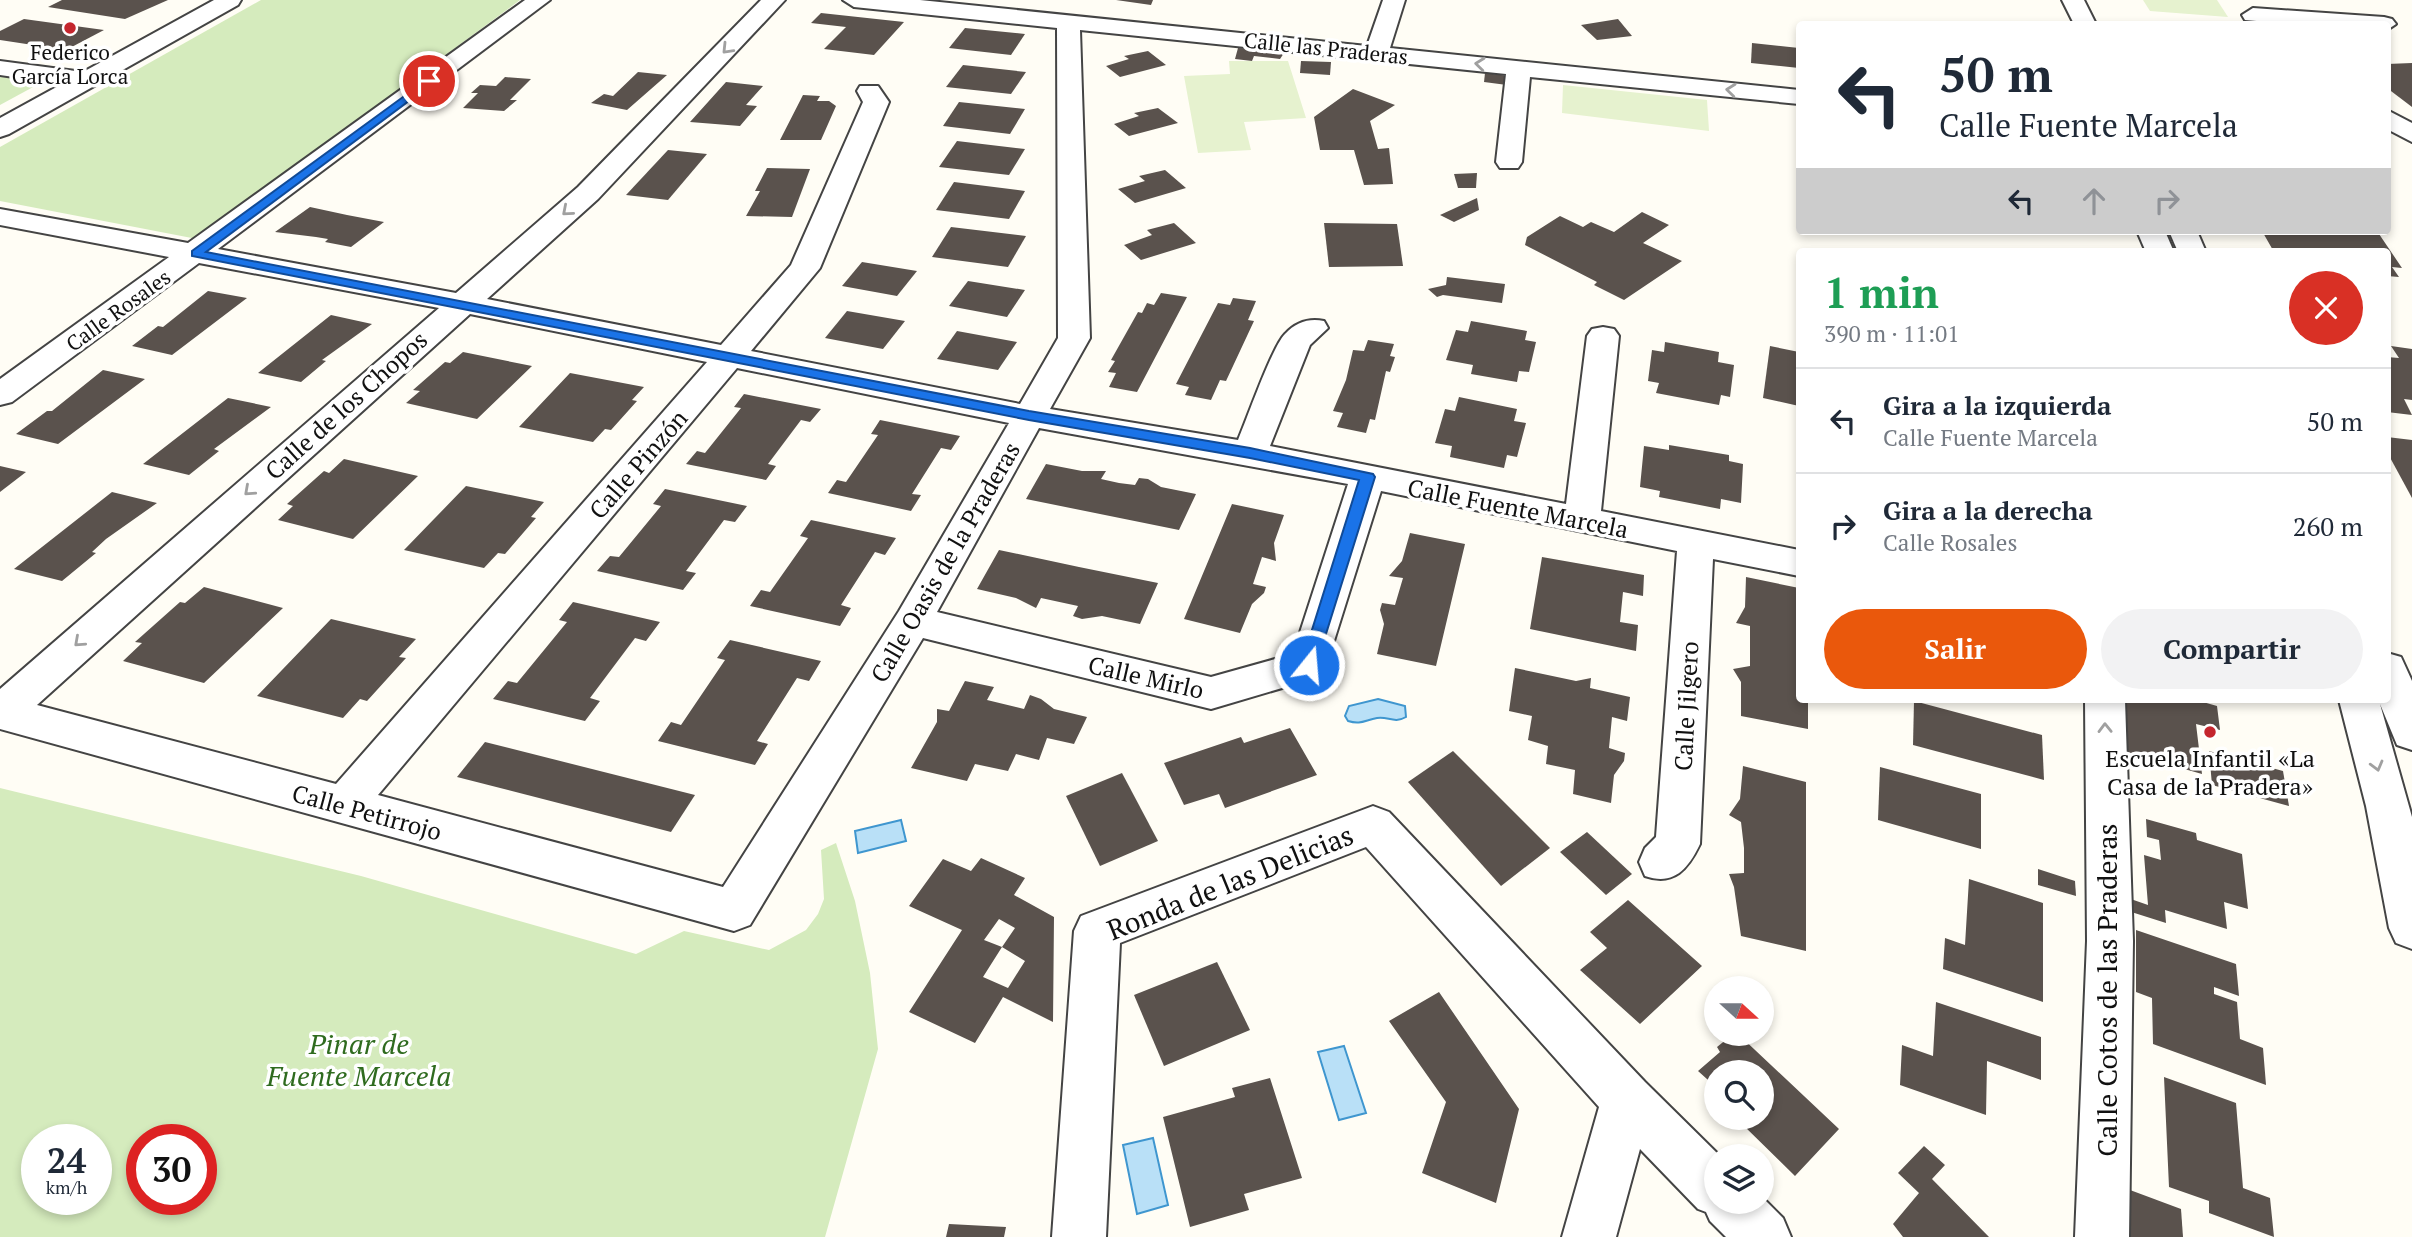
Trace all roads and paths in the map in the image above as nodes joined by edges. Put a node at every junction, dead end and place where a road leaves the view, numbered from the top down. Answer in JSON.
{"nodes":[{"id":1,"x":230,"y":0,"type":"edge"},
{"id":2,"x":538,"y":0,"type":"edge"},
{"id":3,"x":774,"y":0,"type":"edge"},
{"id":4,"x":854,"y":0,"type":"edge"},
{"id":5,"x":1394,"y":0,"type":"edge"},
{"id":6,"x":2073,"y":0,"type":"edge"},
{"id":7,"x":2235,"y":0,"type":"edge"},
{"id":8,"x":2259,"y":20,"type":"edge"},
{"id":9,"x":1068,"y":21,"type":"junction"},
{"id":10,"x":2083,"y":21,"type":"edge"},
{"id":11,"x":2285,"y":21,"type":"edge"},
{"id":12,"x":1376,"y":54,"type":"junction"},
{"id":13,"x":0,"y":68,"type":"edge"},
{"id":14,"x":1519,"y":68,"type":"junction"},
{"id":15,"x":86,"y":80,"type":"junction"},
{"id":16,"x":869,"y":91,"type":"dead end"},
{"id":17,"x":1796,"y":97,"type":"edge"},
{"id":18,"x":2391,"y":120,"type":"edge"},
{"id":19,"x":0,"y":129,"type":"edge"},
{"id":20,"x":2412,"y":134,"type":"edge"},
{"id":21,"x":1509,"y":162,"type":"dead end"},
{"id":22,"x":0,"y":217,"type":"edge"},
{"id":23,"x":196,"y":254,"type":"junction"},
{"id":24,"x":461,"y":303,"type":"junction"},
{"id":25,"x":1313,"y":328,"type":"dead end"},
{"id":26,"x":1603,"y":336,"type":"dead end"},
{"id":27,"x":731,"y":357,"type":"junction"},
{"id":28,"x":0,"y":395,"type":"edge"},
{"id":29,"x":1029,"y":416,"type":"junction"},
{"id":30,"x":1250,"y":453,"type":"junction"},
{"id":31,"x":1368,"y":477,"type":"junction"},
{"id":32,"x":1582,"y":521,"type":"junction"},
{"id":33,"x":1696,"y":542,"type":"junction"},
{"id":34,"x":1796,"y":562,"type":"edge"},
{"id":35,"x":913,"y":621,"type":"junction"},
{"id":36,"x":2391,"y":678,"type":"edge"},
{"id":37,"x":2105,"y":703,"type":"edge"},
{"id":38,"x":2361,"y":703,"type":"edge"},
{"id":39,"x":0,"y":712,"type":"edge"},
{"id":40,"x":2412,"y":733,"type":"edge"},
{"id":41,"x":343,"y":806,"type":"junction"},
{"id":42,"x":1661,"y":862,"type":"dead end"},
{"id":43,"x":734,"y":910,"type":"joint"},
{"id":44,"x":2412,"y":928,"type":"edge"},
{"id":45,"x":1627,"y":1100,"type":"junction"},
{"id":46,"x":1704,"y":1176,"type":"edge"},
{"id":47,"x":1742,"y":1214,"type":"edge"},
{"id":48,"x":1079,"y":1237,"type":"edge"},
{"id":49,"x":1588,"y":1237,"type":"edge"},
{"id":50,"x":1764,"y":1237,"type":"edge"},
{"id":51,"x":2102,"y":1237,"type":"edge"}],
"edges":[{"from":1,"to":15,"type":"street"},
{"from":2,"to":23,"type":"street","name":"Calle Rosales"},
{"from":3,"to":24,"type":"street","name":"Calle de los Chopos","one_way":true},
{"from":4,"to":9,"type":"street","name":"Calle las Praderas"},
{"from":5,"to":12,"type":"street"},
{"from":6,"to":10,"type":"street"},
{"from":7,"to":8,"type":"street"},
{"from":8,"to":11,"type":"street"},
{"from":9,"to":12,"type":"street","name":"Calle las Praderas"},
{"from":9,"to":29,"type":"street","name":"Calle Oasis de la Praderas"},
{"from":14,"to":12,"type":"street","name":"Calle las Praderas","one_way":true},
{"from":13,"to":15,"type":"street"},
{"from":17,"to":14,"type":"street","name":"Calle las Praderas","one_way":true},
{"from":14,"to":21,"type":"street"},
{"from":15,"to":19,"type":"street"},
{"from":16,"to":27,"type":"street","name":"Calle Pinzón"},
{"from":18,"to":20,"type":"street"},
{"from":22,"to":23,"type":"street","name":"Calle Fuente Marcela"},
{"from":23,"to":24,"type":"street","name":"Calle Fuente Marcela"},
{"from":23,"to":28,"type":"street","name":"Calle Rosales"},
{"from":24,"to":27,"type":"street","name":"Calle Fuente Marcela"},
{"from":24,"to":39,"type":"street","name":"Calle de los Chopos","one_way":true},
{"from":25,"to":30,"type":"street"},
{"from":26,"to":32,"type":"street"},
{"from":27,"to":29,"type":"street","name":"Calle Fuente Marcela"},
{"from":27,"to":41,"type":"street","name":"Calle Pinzón"},
{"from":29,"to":30,"type":"street","name":"Calle Fuente Marcela"},
{"from":29,"to":35,"type":"street","name":"Calle Oasis de la Praderas"},
{"from":30,"to":31,"type":"street","name":"Calle Fuente Marcela"},
{"from":31,"to":32,"type":"street","name":"Calle Fuente Marcela"},
{"from":31,"to":35,"type":"street","name":"Calle Mirlo"},
{"from":32,"to":33,"type":"street","name":"Calle Fuente Marcela"},
{"from":33,"to":34,"type":"street","name":"Calle Fuente Marcela"},
{"from":33,"to":42,"type":"street","name":"Calle Jilgero"},
{"from":35,"to":43,"type":"street","name":"Calle Oasis de la Praderas"},
{"from":36,"to":40,"type":"street"},
{"from":51,"to":37,"type":"street","name":"Calle Cotos de las Praderas","one_way":true},
{"from":38,"to":44,"type":"street","one_way":true},
{"from":39,"to":41,"type":"street","name":"Calle Petirrojo"},
{"from":41,"to":43,"type":"street","name":"Calle Petirrojo"},
{"from":45,"to":46,"type":"street","name":"Ronda de las Delicias"},
{"from":45,"to":48,"type":"street","name":"Ronda de las Delicias"},
{"from":45,"to":49,"type":"street"},
{"from":47,"to":50,"type":"street"}]}
